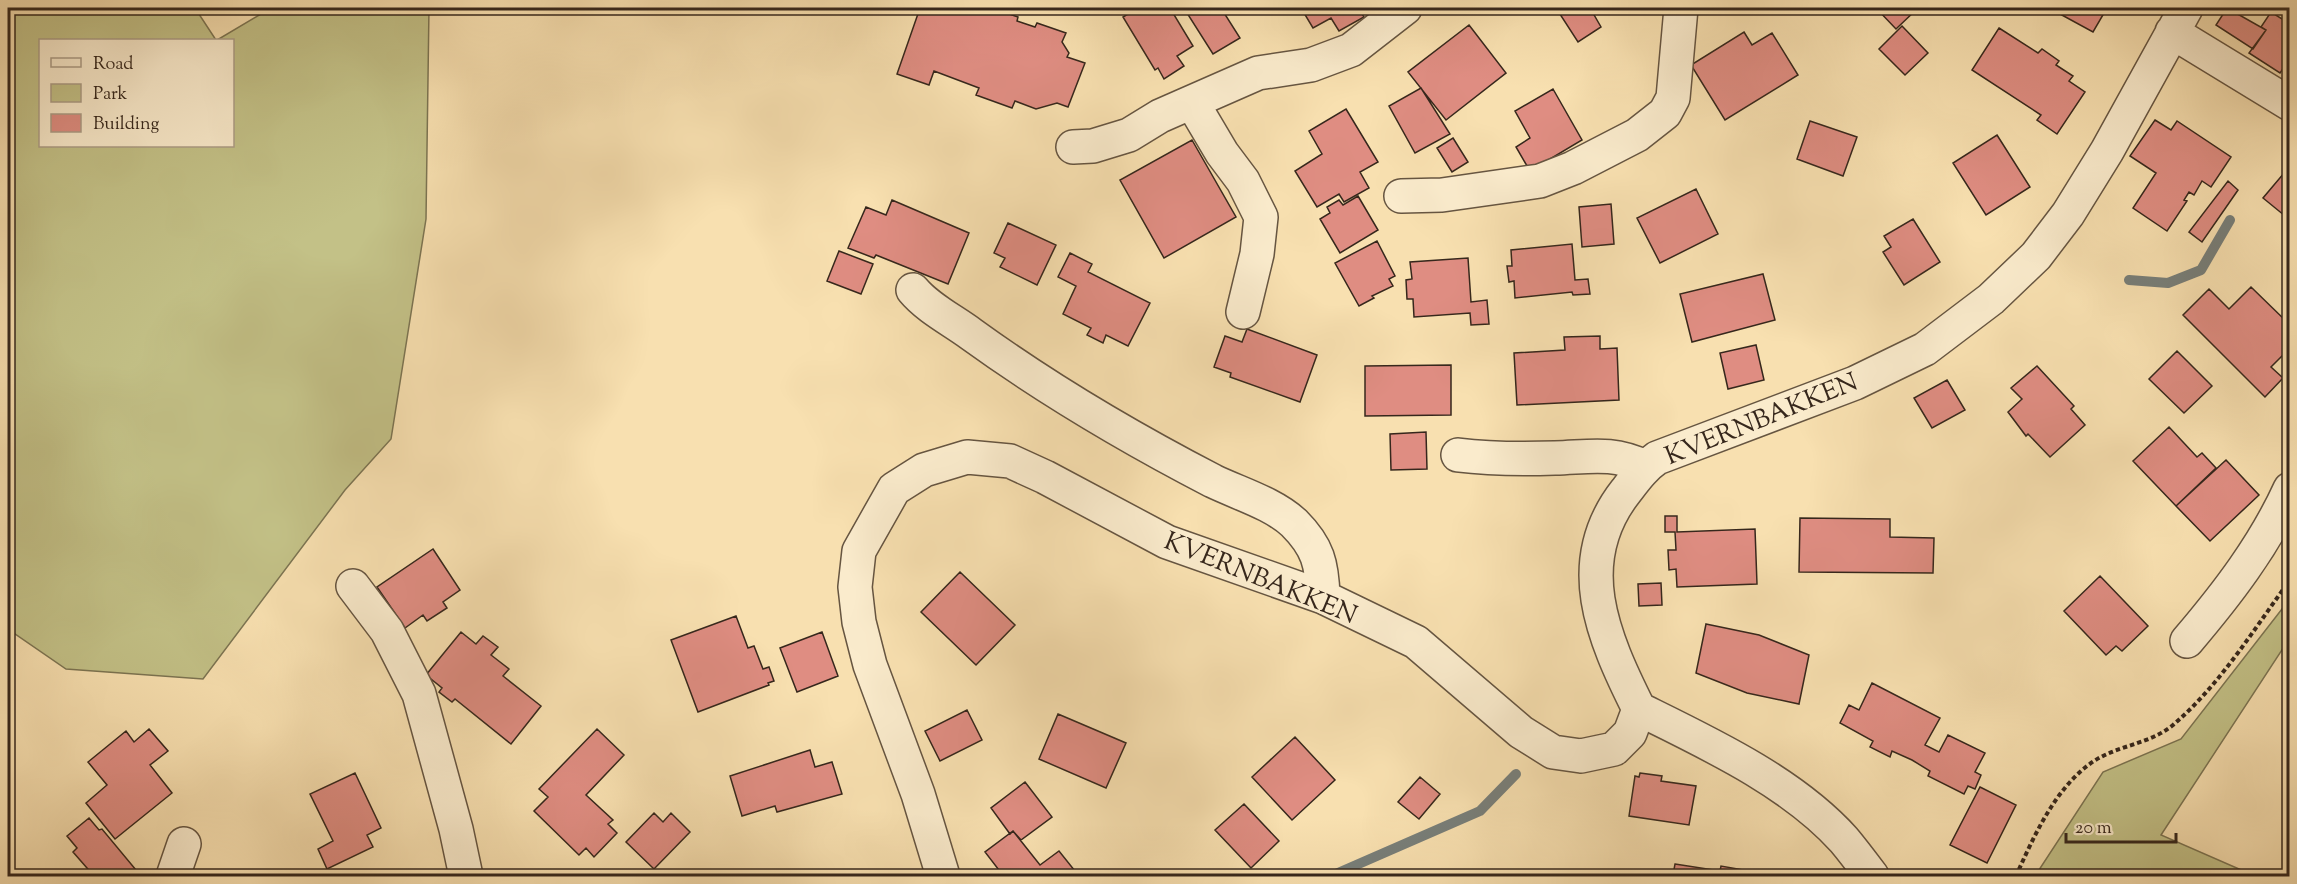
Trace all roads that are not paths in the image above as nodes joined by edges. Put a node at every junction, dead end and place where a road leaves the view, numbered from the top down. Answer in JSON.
{"nodes":[{"id":1,"x":1404,"y":8,"type":"edge"},
{"id":2,"x":1681,"y":8,"type":"edge"},
{"id":3,"x":2179,"y":20,"type":"edge"},
{"id":4,"x":1193,"y":104,"type":"junction"},
{"id":5,"x":2289,"y":105,"type":"edge"},
{"id":6,"x":1073,"y":147,"type":"dead end"},
{"id":7,"x":1401,"y":196,"type":"dead end"},
{"id":8,"x":913,"y":290,"type":"dead end"},
{"id":9,"x":1243,"y":312,"type":"dead end"},
{"id":10,"x":1458,"y":455,"type":"dead end"},
{"id":11,"x":1645,"y":467,"type":"junction"},
{"id":12,"x":2289,"y":489,"type":"edge"},
{"id":13,"x":353,"y":586,"type":"dead end"},
{"id":14,"x":1323,"y":597,"type":"junction"},
{"id":15,"x":2187,"y":641,"type":"dead end"},
{"id":16,"x":1639,"y":709,"type":"junction"},
{"id":17,"x":184,"y":844,"type":"dead end"},
{"id":18,"x":173,"y":876,"type":"edge"},
{"id":19,"x":466,"y":876,"type":"edge"},
{"id":20,"x":943,"y":876,"type":"edge"},
{"id":21,"x":1872,"y":876,"type":"edge"}],
"edges":[{"from":1,"to":4,"type":"street"},
{"from":2,"to":7,"type":"street"},
{"from":3,"to":5,"type":"street"},
{"from":3,"to":11,"type":"street","name":"KVERNBAKKEN"},
{"from":4,"to":6,"type":"street"},
{"from":4,"to":9,"type":"street"},
{"from":8,"to":14,"type":"street"},
{"from":10,"to":11,"type":"street"},
{"from":11,"to":16,"type":"street","name":"KVERNBAKKEN"},
{"from":12,"to":15,"type":"street"},
{"from":13,"to":19,"type":"street"},
{"from":14,"to":16,"type":"street","name":"KVERNBAKKEN"},
{"from":14,"to":20,"type":"street","name":"KVERNBAKKEN"},
{"from":16,"to":21,"type":"street"},
{"from":17,"to":18,"type":"street"}]}
